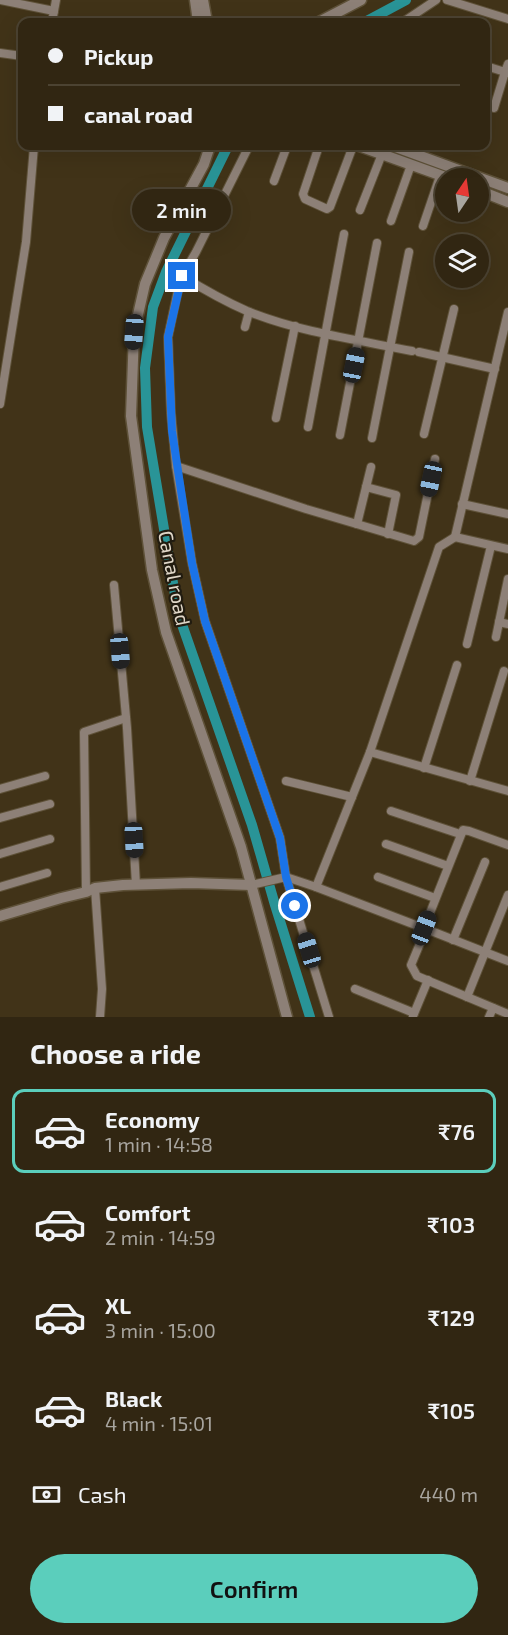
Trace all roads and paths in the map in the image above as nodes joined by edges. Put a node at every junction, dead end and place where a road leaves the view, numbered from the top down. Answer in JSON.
{"nodes":[{"id":1,"x":0,"y":0,"type":"edge"},
{"id":2,"x":56,"y":0,"type":"edge"},
{"id":3,"x":195,"y":0,"type":"edge"},
{"id":4,"x":203,"y":0,"type":"edge"},
{"id":5,"x":361,"y":0,"type":"edge"},
{"id":6,"x":436,"y":0,"type":"edge"},
{"id":7,"x":447,"y":0,"type":"edge"},
{"id":8,"x":54,"y":11,"type":"junction"},
{"id":9,"x":53,"y":18,"type":"edge"},
{"id":10,"x":197,"y":18,"type":"edge"},
{"id":11,"x":206,"y":18,"type":"edge"},
{"id":12,"x":327,"y":18,"type":"edge"},
{"id":13,"x":410,"y":18,"type":"edge"},
{"id":14,"x":508,"y":19,"type":"edge"},
{"id":15,"x":0,"y":53,"type":"edge"},
{"id":16,"x":18,"y":55,"type":"edge"},
{"id":17,"x":490,"y":67,"type":"edge"},
{"id":18,"x":507,"y":69,"type":"edge"},
{"id":19,"x":494,"y":108,"type":"dead end"},
{"id":20,"x":34,"y":150,"type":"edge"},
{"id":21,"x":209,"y":150,"type":"edge"},
{"id":22,"x":247,"y":150,"type":"edge"},
{"id":23,"x":286,"y":150,"type":"edge"},
{"id":24,"x":318,"y":150,"type":"edge"},
{"id":25,"x":351,"y":150,"type":"edge"},
{"id":26,"x":370,"y":150,"type":"edge"},
{"id":27,"x":404,"y":150,"type":"edge"},
{"id":28,"x":382,"y":154,"type":"junction"},
{"id":29,"x":411,"y":165,"type":"junction"},
{"id":30,"x":435,"y":174,"type":"edge"},
{"id":31,"x":274,"y":181,"type":"dead end"},
{"id":32,"x":508,"y":188,"type":"edge"},
{"id":33,"x":489,"y":194,"type":"edge"},
{"id":34,"x":435,"y":198,"type":"edge"},
{"id":35,"x":508,"y":202,"type":"edge"},
{"id":36,"x":360,"y":210,"type":"dead end"},
{"id":37,"x":391,"y":221,"type":"dead end"},
{"id":38,"x":423,"y":226,"type":"dead end"},
{"id":39,"x":344,"y":234,"type":"dead end"},
{"id":40,"x":377,"y":243,"type":"dead end"},
{"id":41,"x":409,"y":252,"type":"dead end"},
{"id":42,"x":182,"y":276,"type":"junction"},
{"id":43,"x":454,"y":309,"type":"dead end"},
{"id":44,"x":249,"y":312,"type":"junction"},
{"id":45,"x":508,"y":312,"type":"edge"},
{"id":46,"x":295,"y":326,"type":"junction"},
{"id":47,"x":244,"y":327,"type":"dead end"},
{"id":48,"x":326,"y":334,"type":"junction"},
{"id":49,"x":359,"y":341,"type":"junction"},
{"id":50,"x":391,"y":347,"type":"junction"},
{"id":51,"x":442,"y":357,"type":"junction"},
{"id":52,"x":495,"y":369,"type":"junction"},
{"id":53,"x":0,"y":404,"type":"edge"},
{"id":54,"x":276,"y":418,"type":"dead end"},
{"id":55,"x":308,"y":427,"type":"dead end"},
{"id":56,"x":424,"y":434,"type":"dead end"},
{"id":57,"x":340,"y":435,"type":"dead end"},
{"id":58,"x":372,"y":438,"type":"dead end"},
{"id":59,"x":435,"y":459,"type":"dead end"},
{"id":60,"x":176,"y":466,"type":"junction"},
{"id":61,"x":371,"y":467,"type":"dead end"},
{"id":62,"x":366,"y":487,"type":"junction"},
{"id":63,"x":462,"y":504,"type":"junction"},
{"id":64,"x":508,"y":514,"type":"edge"},
{"id":65,"x":357,"y":525,"type":"junction"},
{"id":66,"x":388,"y":534,"type":"junction"},
{"id":67,"x":455,"y":537,"type":"junction"},
{"id":68,"x":491,"y":546,"type":"junction"},
{"id":69,"x":508,"y":549,"type":"edge"},
{"id":70,"x":508,"y":579,"type":"edge"},
{"id":71,"x":114,"y":585,"type":"dead end"},
{"id":72,"x":505,"y":605,"type":"edge"},
{"id":73,"x":503,"y":623,"type":"edge"},
{"id":74,"x":495,"y":637,"type":"dead end"},
{"id":75,"x":467,"y":644,"type":"dead end"},
{"id":76,"x":457,"y":665,"type":"dead end"},
{"id":77,"x":504,"y":670,"type":"dead end"},
{"id":78,"x":126,"y":718,"type":"junction"},
{"id":79,"x":369,"y":752,"type":"junction"},
{"id":80,"x":424,"y":768,"type":"junction"},
{"id":81,"x":45,"y":776,"type":"dead end"},
{"id":82,"x":286,"y":780,"type":"dead end"},
{"id":83,"x":470,"y":781,"type":"junction"},
{"id":84,"x":0,"y":789,"type":"edge"},
{"id":85,"x":508,"y":791,"type":"edge"},
{"id":86,"x":352,"y":797,"type":"junction"},
{"id":87,"x":50,"y":804,"type":"dead end"},
{"id":88,"x":391,"y":812,"type":"dead end"},
{"id":89,"x":0,"y":819,"type":"edge"},
{"id":90,"x":460,"y":834,"type":"junction"},
{"id":91,"x":50,"y":839,"type":"dead end"},
{"id":92,"x":386,"y":844,"type":"dead end"},
{"id":93,"x":508,"y":845,"type":"edge"},
{"id":94,"x":0,"y":854,"type":"edge"},
{"id":95,"x":485,"y":862,"type":"dead end"},
{"id":96,"x":448,"y":866,"type":"junction"},
{"id":97,"x":47,"y":873,"type":"dead end"},
{"id":98,"x":286,"y":873,"type":"junction"},
{"id":99,"x":378,"y":876,"type":"dead end"},
{"id":100,"x":255,"y":884,"type":"junction"},
{"id":101,"x":136,"y":885,"type":"junction"},
{"id":102,"x":0,"y":887,"type":"edge"},
{"id":103,"x":316,"y":887,"type":"junction"},
{"id":104,"x":91,"y":890,"type":"junction"},
{"id":105,"x":508,"y":895,"type":"edge"},
{"id":106,"x":435,"y":898,"type":"junction"},
{"id":107,"x":0,"y":916,"type":"edge"},
{"id":108,"x":425,"y":928,"type":"junction"},
{"id":109,"x":453,"y":940,"type":"junction"},
{"id":110,"x":486,"y":952,"type":"junction"},
{"id":111,"x":508,"y":962,"type":"edge"},
{"id":112,"x":428,"y":980,"type":"junction"},
{"id":113,"x":355,"y":989,"type":"dead end"},
{"id":114,"x":467,"y":997,"type":"junction"},
{"id":115,"x":493,"y":1008,"type":"junction"},
{"id":116,"x":508,"y":1014,"type":"edge"},
{"id":117,"x":413,"y":1015,"type":"edge"},
{"id":118,"x":100,"y":1017,"type":"edge"},
{"id":119,"x":287,"y":1017,"type":"edge"},
{"id":120,"x":329,"y":1017,"type":"edge"},
{"id":121,"x":489,"y":1017,"type":"edge"}],
"edges":[{"from":1,"to":8,"type":"street"},
{"from":2,"to":8,"type":"street"},
{"from":3,"to":10,"type":"street"},
{"from":4,"to":11,"type":"street"},
{"from":5,"to":12,"type":"street"},
{"from":6,"to":13,"type":"street"},
{"from":7,"to":14,"type":"street"},
{"from":8,"to":9,"type":"street"},
{"from":15,"to":16,"type":"street"},
{"from":17,"to":18,"type":"street"},
{"from":18,"to":19,"type":"street"},
{"from":20,"to":53,"type":"street"},
{"from":21,"to":100,"type":"street","name":"Canal road"},
{"from":22,"to":42,"type":"street","name":"Canal road"},
{"from":23,"to":31,"type":"street"},
{"from":24,"to":25,"type":"street"},
{"from":26,"to":28,"type":"street"},
{"from":27,"to":32,"type":"street"},
{"from":28,"to":29,"type":"street"},
{"from":28,"to":36,"type":"street"},
{"from":29,"to":30,"type":"street"},
{"from":29,"to":37,"type":"street"},
{"from":33,"to":35,"type":"street"},
{"from":34,"to":38,"type":"street"},
{"from":39,"to":48,"type":"street"},
{"from":40,"to":49,"type":"street"},
{"from":41,"to":50,"type":"street"},
{"from":42,"to":44,"type":"street"},
{"from":42,"to":60,"type":"street","name":"Canal road"},
{"from":43,"to":51,"type":"street"},
{"from":44,"to":46,"type":"street"},
{"from":44,"to":47,"type":"street"},
{"from":45,"to":52,"type":"street"},
{"from":46,"to":48,"type":"street"},
{"from":46,"to":54,"type":"street"},
{"from":48,"to":49,"type":"street"},
{"from":48,"to":55,"type":"street"},
{"from":49,"to":50,"type":"street"},
{"from":49,"to":57,"type":"street"},
{"from":50,"to":51,"type":"street"},
{"from":50,"to":58,"type":"street"},
{"from":51,"to":52,"type":"street"},
{"from":51,"to":56,"type":"street"},
{"from":52,"to":63,"type":"street"},
{"from":59,"to":66,"type":"street"},
{"from":60,"to":65,"type":"street"},
{"from":60,"to":98,"type":"street","name":"Canal road"},
{"from":61,"to":62,"type":"street"},
{"from":62,"to":65,"type":"street"},
{"from":62,"to":66,"type":"street"},
{"from":63,"to":64,"type":"street"},
{"from":63,"to":67,"type":"street"},
{"from":65,"to":66,"type":"street"},
{"from":67,"to":68,"type":"street"},
{"from":67,"to":79,"type":"street"},
{"from":68,"to":69,"type":"street"},
{"from":68,"to":75,"type":"street"},
{"from":70,"to":72,"type":"street"},
{"from":71,"to":78,"type":"street"},
{"from":72,"to":73,"type":"street"},
{"from":73,"to":74,"type":"street"},
{"from":76,"to":80,"type":"street"},
{"from":77,"to":83,"type":"street"},
{"from":78,"to":101,"type":"street"},
{"from":78,"to":104,"type":"street"},
{"from":79,"to":80,"type":"street"},
{"from":79,"to":86,"type":"street"},
{"from":80,"to":83,"type":"street"},
{"from":81,"to":84,"type":"street"},
{"from":82,"to":86,"type":"street"},
{"from":83,"to":85,"type":"street"},
{"from":86,"to":103,"type":"street"},
{"from":87,"to":89,"type":"street"},
{"from":88,"to":90,"type":"street"},
{"from":90,"to":93,"type":"street"},
{"from":90,"to":96,"type":"street"},
{"from":91,"to":94,"type":"street"},
{"from":92,"to":96,"type":"street"},
{"from":95,"to":109,"type":"street"},
{"from":96,"to":106,"type":"street"},
{"from":97,"to":102,"type":"street"},
{"from":98,"to":100,"type":"street"},
{"from":98,"to":103,"type":"street"},
{"from":98,"to":120,"type":"street","name":"Canal road"},
{"from":99,"to":106,"type":"street"},
{"from":100,"to":101,"type":"street"},
{"from":100,"to":119,"type":"street","name":"Canal road"},
{"from":101,"to":104,"type":"street"},
{"from":103,"to":108,"type":"street"},
{"from":104,"to":107,"type":"street"},
{"from":104,"to":118,"type":"street"},
{"from":105,"to":110,"type":"street"},
{"from":106,"to":108,"type":"street"},
{"from":108,"to":109,"type":"street"},
{"from":108,"to":112,"type":"street"},
{"from":109,"to":110,"type":"street"},
{"from":110,"to":111,"type":"street"},
{"from":110,"to":114,"type":"street"},
{"from":112,"to":114,"type":"street"},
{"from":112,"to":117,"type":"street"},
{"from":113,"to":117,"type":"street"},
{"from":114,"to":115,"type":"street"},
{"from":115,"to":116,"type":"street"},
{"from":115,"to":121,"type":"street"}]}
